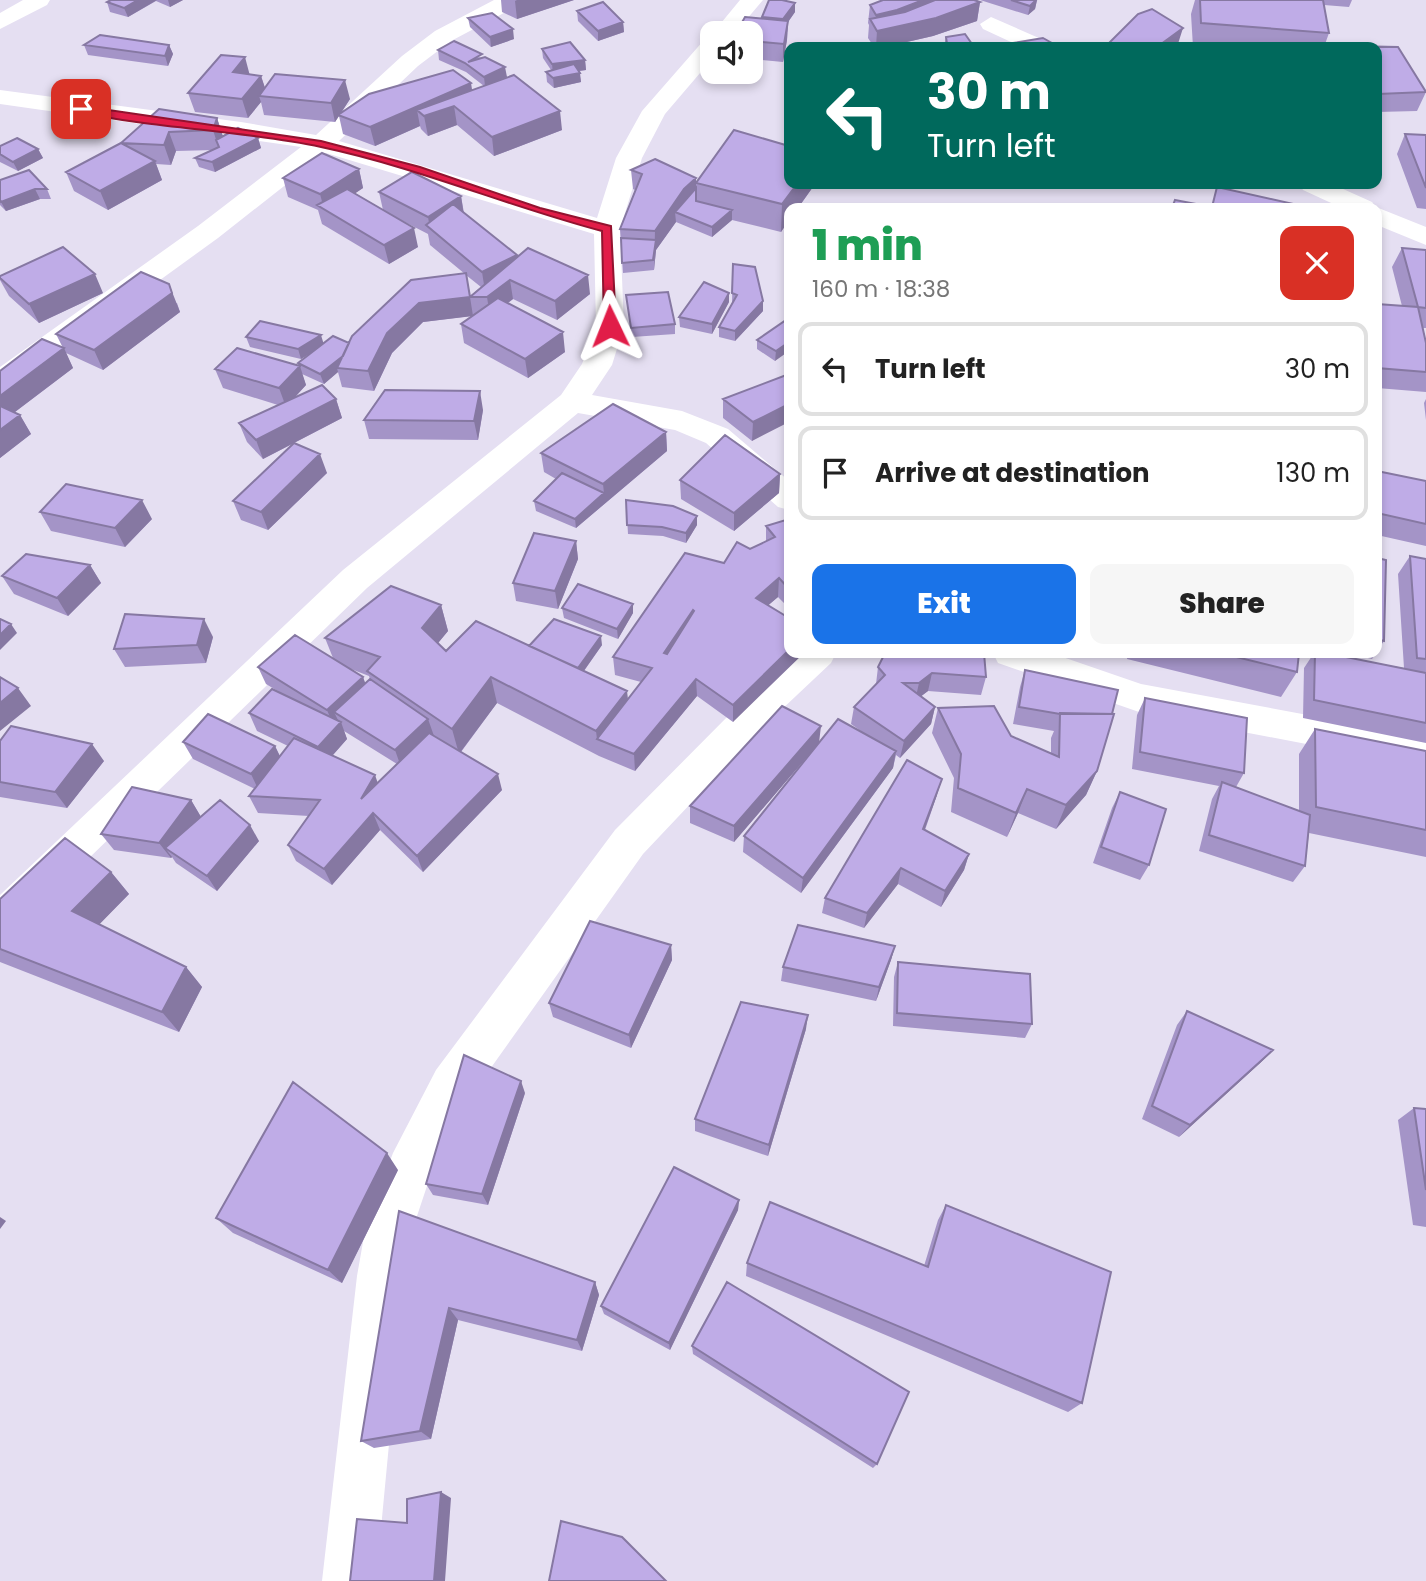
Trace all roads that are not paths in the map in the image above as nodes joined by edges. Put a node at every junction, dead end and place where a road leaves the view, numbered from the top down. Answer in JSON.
{"nodes":[{"id":1,"x":39,"y":0,"type":"edge"},
{"id":2,"x":511,"y":0,"type":"edge"},
{"id":3,"x":752,"y":0,"type":"edge"},
{"id":4,"x":734,"y":21,"type":"edge"},
{"id":5,"x":0,"y":22,"type":"edge"},
{"id":6,"x":991,"y":24,"type":"dead end"},
{"id":7,"x":1029,"y":42,"type":"edge"},
{"id":8,"x":700,"y":59,"type":"edge"},
{"id":9,"x":0,"y":97,"type":"edge"},
{"id":10,"x":321,"y":144,"type":"junction"},
{"id":11,"x":1323,"y":189,"type":"edge"},
{"id":12,"x":1352,"y":203,"type":"edge"},
{"id":13,"x":1382,"y":217,"type":"edge"},
{"id":14,"x":607,"y":229,"type":"junction"},
{"id":15,"x":1426,"y":237,"type":"edge"},
{"id":16,"x":0,"y":381,"type":"edge"},
{"id":17,"x":572,"y":402,"type":"junction"},
{"id":18,"x":784,"y":495,"type":"edge"},
{"id":19,"x":813,"y":658,"type":"edge"},
{"id":20,"x":1025,"y":658,"type":"edge"},
{"id":21,"x":1426,"y":752,"type":"edge"},
{"id":22,"x":0,"y":922,"type":"edge"},
{"id":23,"x":349,"y":1581,"type":"edge"}],
"edges":[{"from":1,"to":5,"type":"street"},
{"from":2,"to":10,"type":"street"},
{"from":3,"to":4,"type":"street"},
{"from":6,"to":7,"type":"street"},
{"from":8,"to":14,"type":"street"},
{"from":9,"to":10,"type":"street"},
{"from":10,"to":14,"type":"street"},
{"from":10,"to":16,"type":"street"},
{"from":11,"to":12,"type":"street"},
{"from":13,"to":15,"type":"street"},
{"from":14,"to":17,"type":"street"},
{"from":17,"to":18,"type":"street"},
{"from":17,"to":22,"type":"street"},
{"from":19,"to":23,"type":"street"},
{"from":20,"to":21,"type":"street"}]}
